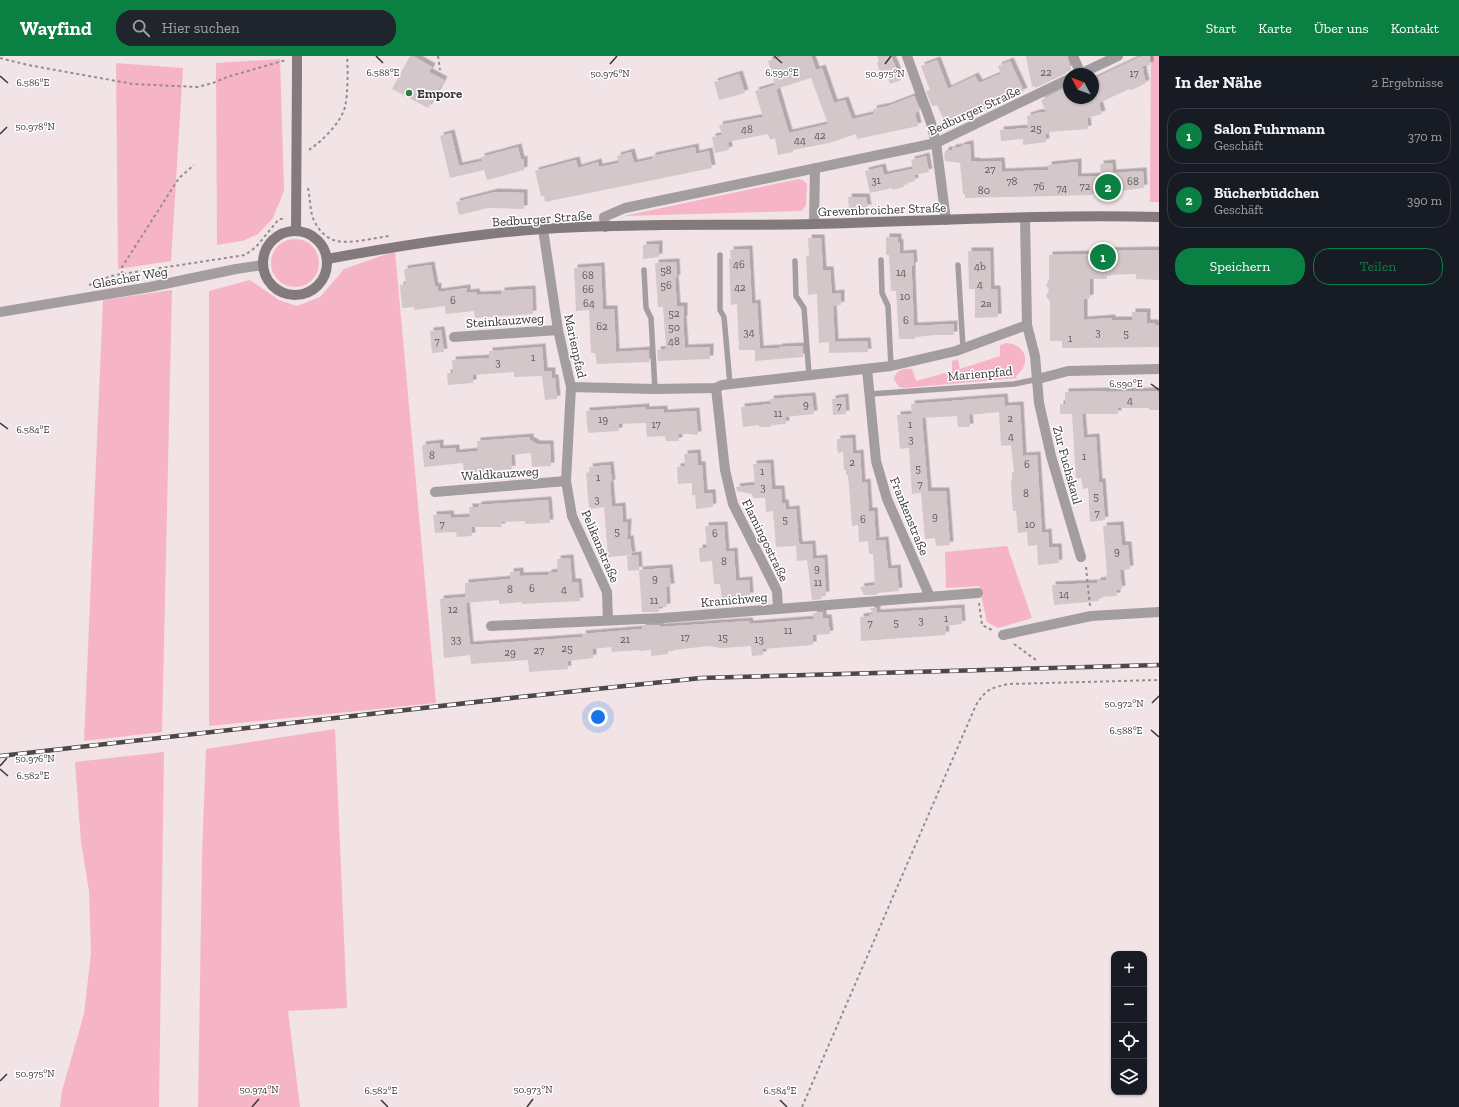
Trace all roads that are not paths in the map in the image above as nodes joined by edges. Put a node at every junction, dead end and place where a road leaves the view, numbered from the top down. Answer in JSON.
{"nodes":[{"id":1,"x":907,"y":56,"type":"edge"},
{"id":2,"x":1073,"y":56,"type":"edge"},
{"id":3,"x":1118,"y":56,"type":"edge"},
{"id":4,"x":296,"y":61,"type":"edge"},
{"id":5,"x":1078,"y":68,"type":"edge"},
{"id":6,"x":1093,"y":68,"type":"edge"},
{"id":7,"x":1063,"y":83,"type":"edge"},
{"id":8,"x":936,"y":143,"type":"junction"},
{"id":9,"x":815,"y":168,"type":"junction"},
{"id":10,"x":1159,"y":217,"type":"edge"},
{"id":11,"x":1025,"y":218,"type":"junction"},
{"id":12,"x":946,"y":220,"type":"junction"},
{"id":13,"x":814,"y":224,"type":"junction"},
{"id":14,"x":605,"y":227,"type":"junction"},
{"id":15,"x":543,"y":229,"type":"junction"},
{"id":16,"x":296,"y":231,"type":"junction"},
{"id":17,"x":720,"y":255,"type":"dead end"},
{"id":18,"x":327,"y":259,"type":"junction"},
{"id":19,"x":881,"y":260,"type":"dead end"},
{"id":20,"x":795,"y":261,"type":"dead end"},
{"id":21,"x":263,"y":265,"type":"junction"},
{"id":22,"x":958,"y":265,"type":"dead end"},
{"id":23,"x":644,"y":270,"type":"dead end"},
{"id":24,"x":0,"y":312,"type":"edge"},
{"id":25,"x":1027,"y":325,"type":"junction"},
{"id":26,"x":558,"y":330,"type":"junction"},
{"id":27,"x":454,"y":337,"type":"dead end"},
{"id":28,"x":963,"y":348,"type":"junction"},
{"id":29,"x":892,"y":366,"type":"junction"},
{"id":30,"x":867,"y":369,"type":"junction"},
{"id":31,"x":1159,"y":369,"type":"edge"},
{"id":32,"x":809,"y":375,"type":"junction"},
{"id":33,"x":1038,"y":379,"type":"junction"},
{"id":34,"x":730,"y":384,"type":"junction"},
{"id":35,"x":571,"y":387,"type":"junction"},
{"id":36,"x":716,"y":388,"type":"junction"},
{"id":37,"x":655,"y":389,"type":"junction"},
{"id":38,"x":870,"y":394,"type":"junction"},
{"id":39,"x":566,"y":481,"type":"junction"},
{"id":40,"x":435,"y":492,"type":"dead end"},
{"id":41,"x":1081,"y":557,"type":"road end"},
{"id":42,"x":978,"y":593,"type":"road end"},
{"id":43,"x":930,"y":597,"type":"junction"},
{"id":44,"x":778,"y":609,"type":"junction"},
{"id":45,"x":1159,"y":612,"type":"edge"},
{"id":46,"x":608,"y":620,"type":"junction"},
{"id":47,"x":491,"y":626,"type":"dead end"},
{"id":48,"x":1003,"y":635,"type":"road end"}],
"edges":[{"from":1,"to":8,"type":"street"},
{"from":2,"to":5,"type":"street"},
{"from":3,"to":6,"type":"street"},
{"from":4,"to":16,"type":"main road"},
{"from":7,"to":8,"type":"street","name":"Bedburger Straße"},
{"from":8,"to":9,"type":"street","name":"Bedburger Straße"},
{"from":8,"to":12,"type":"street"},
{"from":9,"to":13,"type":"street"},
{"from":9,"to":14,"type":"street","name":"Bedburger Straße"},
{"from":10,"to":11,"type":"main road","name":"Grevenbroicher Straße"},
{"from":11,"to":12,"type":"main road","name":"Grevenbroicher Straße"},
{"from":11,"to":25,"type":"street"},
{"from":12,"to":13,"type":"main road","name":"Grevenbroicher Straße"},
{"from":13,"to":14,"type":"main road","name":"Grevenbroicher Straße"},
{"from":14,"to":15,"type":"main road","name":"Bedburger Straße"},
{"from":15,"to":18,"type":"main road","name":"Bedburger Straße"},
{"from":15,"to":26,"type":"street","name":"Marienpfad"},
{"from":16,"to":18,"type":"main road"},
{"from":16,"to":21,"type":"main road"},
{"from":17,"to":34,"type":"lane"},
{"from":18,"to":21,"type":"main road"},
{"from":19,"to":29,"type":"lane"},
{"from":20,"to":32,"type":"lane"},
{"from":21,"to":24,"type":"street","name":"Glescher Weg"},
{"from":22,"to":28,"type":"lane","name":"Marienpfad"},
{"from":23,"to":37,"type":"lane"},
{"from":25,"to":28,"type":"street","name":"Marienpfad"},
{"from":25,"to":33,"type":"street"},
{"from":26,"to":27,"type":"street","name":"Steinkauzweg"},
{"from":26,"to":35,"type":"street","name":"Marienpfad"},
{"from":28,"to":29,"type":"street","name":"Marienpfad"},
{"from":29,"to":30,"type":"street","name":"Marienpfad"},
{"from":30,"to":32,"type":"street","name":"Marienpfad"},
{"from":30,"to":38,"type":"street","name":"Frankenstraße"},
{"from":31,"to":33,"type":"street"},
{"from":32,"to":34,"type":"street","name":"Marienpfad"},
{"from":33,"to":38,"type":"lane","name":"Marienpfad"},
{"from":33,"to":41,"type":"street","name":"Zur Fuchskaul"},
{"from":34,"to":36,"type":"street","name":"Marienpfad"},
{"from":35,"to":37,"type":"street","name":"Marienpfad"},
{"from":35,"to":39,"type":"street","name":"Pelikanstraße"},
{"from":36,"to":37,"type":"street","name":"Marienpfad"},
{"from":36,"to":44,"type":"street","name":"Flamingostraße"},
{"from":38,"to":43,"type":"street","name":"Frankenstraße"},
{"from":39,"to":40,"type":"street","name":"Waldkauzweg"},
{"from":39,"to":46,"type":"street","name":"Pelikanstraße"},
{"from":42,"to":43,"type":"street","name":"Kranichweg"},
{"from":43,"to":44,"type":"street","name":"Kranichweg"},
{"from":44,"to":46,"type":"street","name":"Kranichweg"},
{"from":45,"to":48,"type":"street"},
{"from":46,"to":47,"type":"street","name":"Kranichweg"}]}
